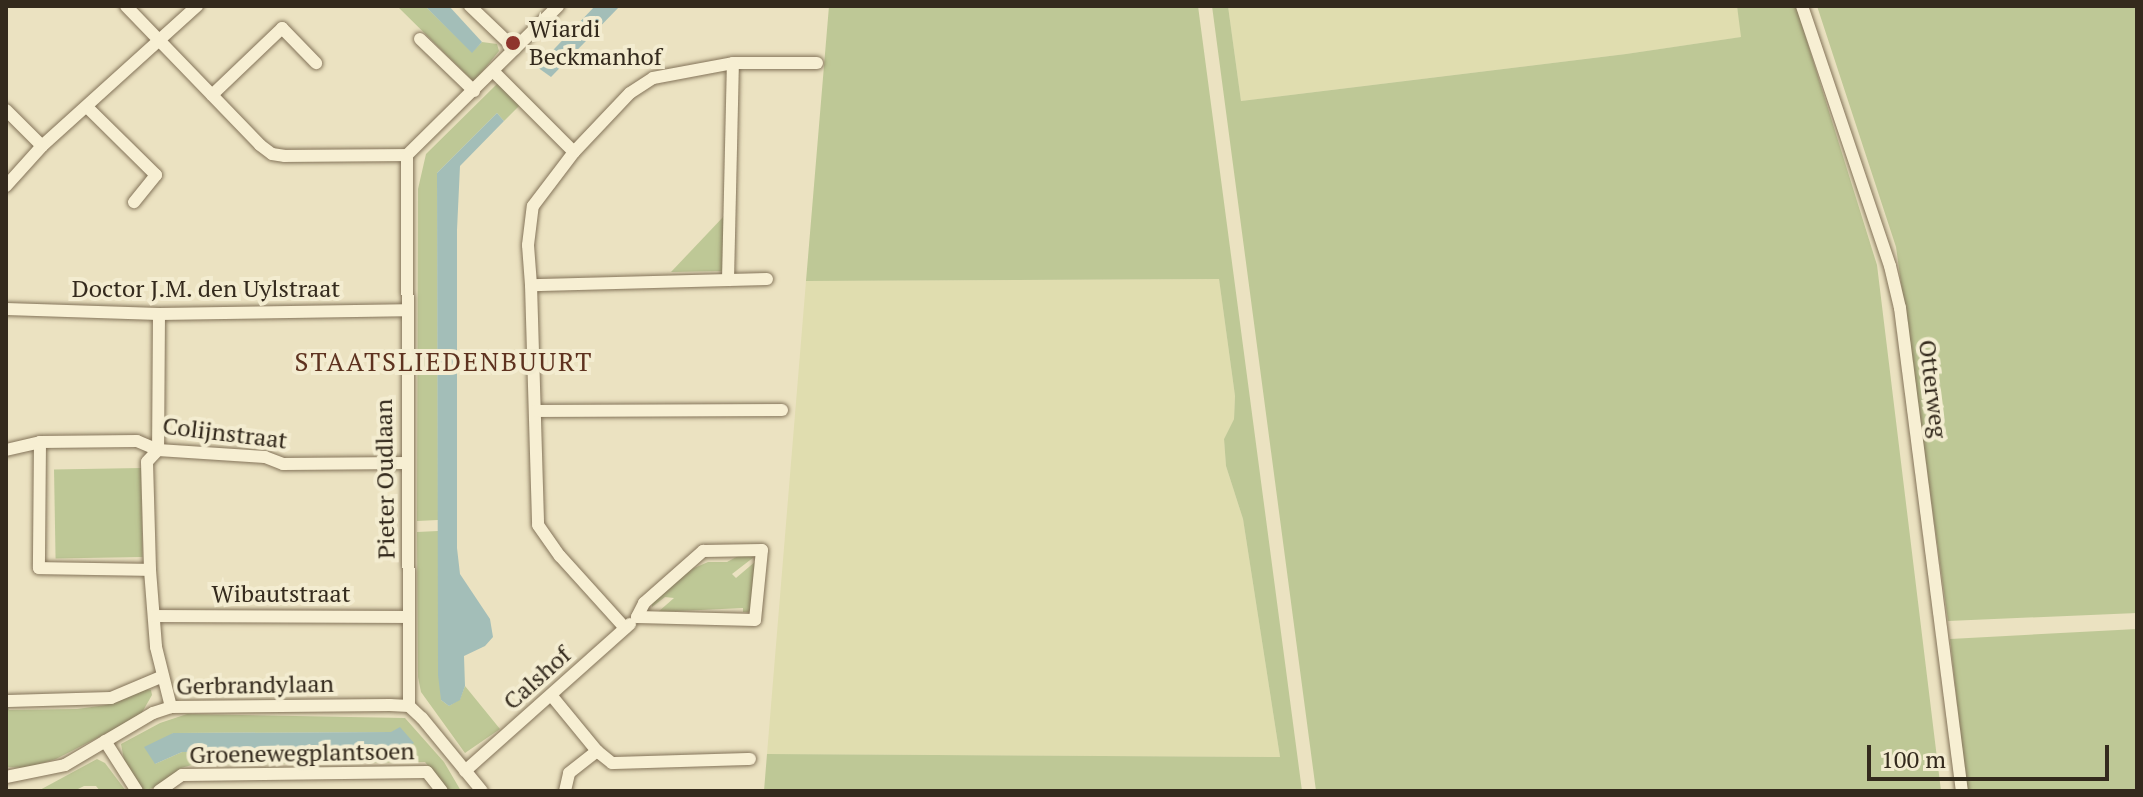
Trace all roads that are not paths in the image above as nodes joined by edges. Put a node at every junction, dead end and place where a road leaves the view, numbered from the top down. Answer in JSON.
{"nodes":[{"id":1,"x":126,"y":6,"type":"edge"},
{"id":2,"x":197,"y":6,"type":"edge"},
{"id":3,"x":470,"y":6,"type":"edge"},
{"id":4,"x":558,"y":6,"type":"edge"},
{"id":5,"x":1802,"y":6,"type":"edge"},
{"id":6,"x":420,"y":39,"type":"dead end"},
{"id":7,"x":161,"y":42,"type":"junction"},
{"id":8,"x":515,"y":49,"type":"junction"},
{"id":9,"x":316,"y":63,"type":"dead end"},
{"id":10,"x":733,"y":63,"type":"junction"},
{"id":11,"x":817,"y":63,"type":"dead end"},
{"id":12,"x":494,"y":72,"type":"junction"},
{"id":13,"x":474,"y":91,"type":"junction"},
{"id":14,"x":212,"y":95,"type":"junction"},
{"id":15,"x":87,"y":107,"type":"junction"},
{"id":16,"x":6,"y":110,"type":"edge"},
{"id":17,"x":42,"y":146,"type":"junction"},
{"id":18,"x":574,"y":152,"type":"junction"},
{"id":19,"x":407,"y":155,"type":"junction"},
{"id":20,"x":6,"y":186,"type":"edge"},
{"id":21,"x":134,"y":202,"type":"dead end"},
{"id":22,"x":767,"y":279,"type":"dead end"},
{"id":23,"x":728,"y":280,"type":"junction"},
{"id":24,"x":531,"y":285,"type":"junction"},
{"id":25,"x":6,"y":309,"type":"edge"},
{"id":26,"x":405,"y":310,"type":"junction"},
{"id":27,"x":159,"y":314,"type":"junction"},
{"id":28,"x":782,"y":410,"type":"dead end"},
{"id":29,"x":535,"y":411,"type":"junction"},
{"id":30,"x":40,"y":442,"type":"junction"},
{"id":31,"x":6,"y":450,"type":"edge"},
{"id":32,"x":158,"y":450,"type":"junction"},
{"id":33,"x":407,"y":463,"type":"junction"},
{"id":34,"x":150,"y":570,"type":"junction"},
{"id":35,"x":155,"y":616,"type":"junction"},
{"id":36,"x":408,"y":617,"type":"junction"},
{"id":37,"x":637,"y":617,"type":"junction"},
{"id":38,"x":625,"y":628,"type":"junction"},
{"id":39,"x":163,"y":676,"type":"junction"},
{"id":40,"x":551,"y":695,"type":"junction"},
{"id":41,"x":8,"y":701,"type":"edge"},
{"id":42,"x":409,"y":706,"type":"junction"},
{"id":43,"x":171,"y":707,"type":"junction"},
{"id":44,"x":105,"y":741,"type":"junction"},
{"id":45,"x":597,"y":751,"type":"junction"},
{"id":46,"x":750,"y":759,"type":"dead end"},
{"id":47,"x":465,"y":771,"type":"junction"},
{"id":48,"x":6,"y":777,"type":"edge"},
{"id":49,"x":479,"y":790,"type":"edge"},
{"id":50,"x":137,"y":791,"type":"edge"},
{"id":51,"x":159,"y":791,"type":"edge"},
{"id":52,"x":442,"y":791,"type":"edge"},
{"id":53,"x":565,"y":791,"type":"edge"},
{"id":54,"x":1962,"y":791,"type":"edge"}],
"edges":[{"from":1,"to":7,"type":"street"},
{"from":2,"to":7,"type":"street"},
{"from":3,"to":8,"type":"street"},
{"from":4,"to":8,"type":"street"},
{"from":5,"to":54,"type":"street","name":"Otterweg"},
{"from":6,"to":13,"type":"street"},
{"from":7,"to":14,"type":"street"},
{"from":7,"to":15,"type":"street"},
{"from":8,"to":12,"type":"street"},
{"from":9,"to":14,"type":"street"},
{"from":10,"to":11,"type":"street"},
{"from":10,"to":18,"type":"street"},
{"from":10,"to":23,"type":"street"},
{"from":12,"to":13,"type":"street"},
{"from":12,"to":18,"type":"street"},
{"from":13,"to":19,"type":"street"},
{"from":14,"to":19,"type":"street"},
{"from":15,"to":17,"type":"street"},
{"from":15,"to":21,"type":"street"},
{"from":16,"to":17,"type":"street"},
{"from":17,"to":20,"type":"street"},
{"from":18,"to":24,"type":"street"},
{"from":19,"to":26,"type":"street","name":"Pieter Oudlaan"},
{"from":22,"to":23,"type":"street"},
{"from":23,"to":24,"type":"street"},
{"from":24,"to":29,"type":"street"},
{"from":25,"to":27,"type":"street","name":"Doctor J.M. den Uylstraat"},
{"from":26,"to":27,"type":"street","name":"Doctor J.M. den Uylstraat"},
{"from":26,"to":33,"type":"street","name":"Pieter Oudlaan"},
{"from":27,"to":32,"type":"street"},
{"from":28,"to":29,"type":"street"},
{"from":29,"to":38,"type":"street"},
{"from":30,"to":31,"type":"street"},
{"from":30,"to":32,"type":"street","name":"Colijnstraat"},
{"from":30,"to":34,"type":"street"},
{"from":32,"to":33,"type":"street","name":"Colijnstraat"},
{"from":32,"to":34,"type":"street"},
{"from":33,"to":36,"type":"street","name":"Pieter Oudlaan"},
{"from":34,"to":35,"type":"street"},
{"from":35,"to":36,"type":"street","name":"Wibautstraat"},
{"from":35,"to":39,"type":"street"},
{"from":36,"to":42,"type":"street","name":"Pieter Oudlaan"},
{"from":37,"to":37,"type":"street","name":"Calshof"},
{"from":37,"to":38,"type":"street","name":"Calshof"},
{"from":38,"to":40,"type":"street","name":"Calshof"},
{"from":39,"to":41,"type":"street"},
{"from":39,"to":43,"type":"street"},
{"from":40,"to":45,"type":"street"},
{"from":40,"to":47,"type":"street","name":"Calshof"},
{"from":42,"to":43,"type":"street","name":"Gerbrandylaan"},
{"from":42,"to":47,"type":"street"},
{"from":43,"to":44,"type":"street","name":"Gerbrandylaan"},
{"from":44,"to":48,"type":"street","name":"Gerbrandylaan"},
{"from":44,"to":50,"type":"street"},
{"from":45,"to":46,"type":"street"},
{"from":45,"to":53,"type":"street"},
{"from":47,"to":49,"type":"street"},
{"from":51,"to":52,"type":"street","name":"Groenewegplantsoen"}]}
